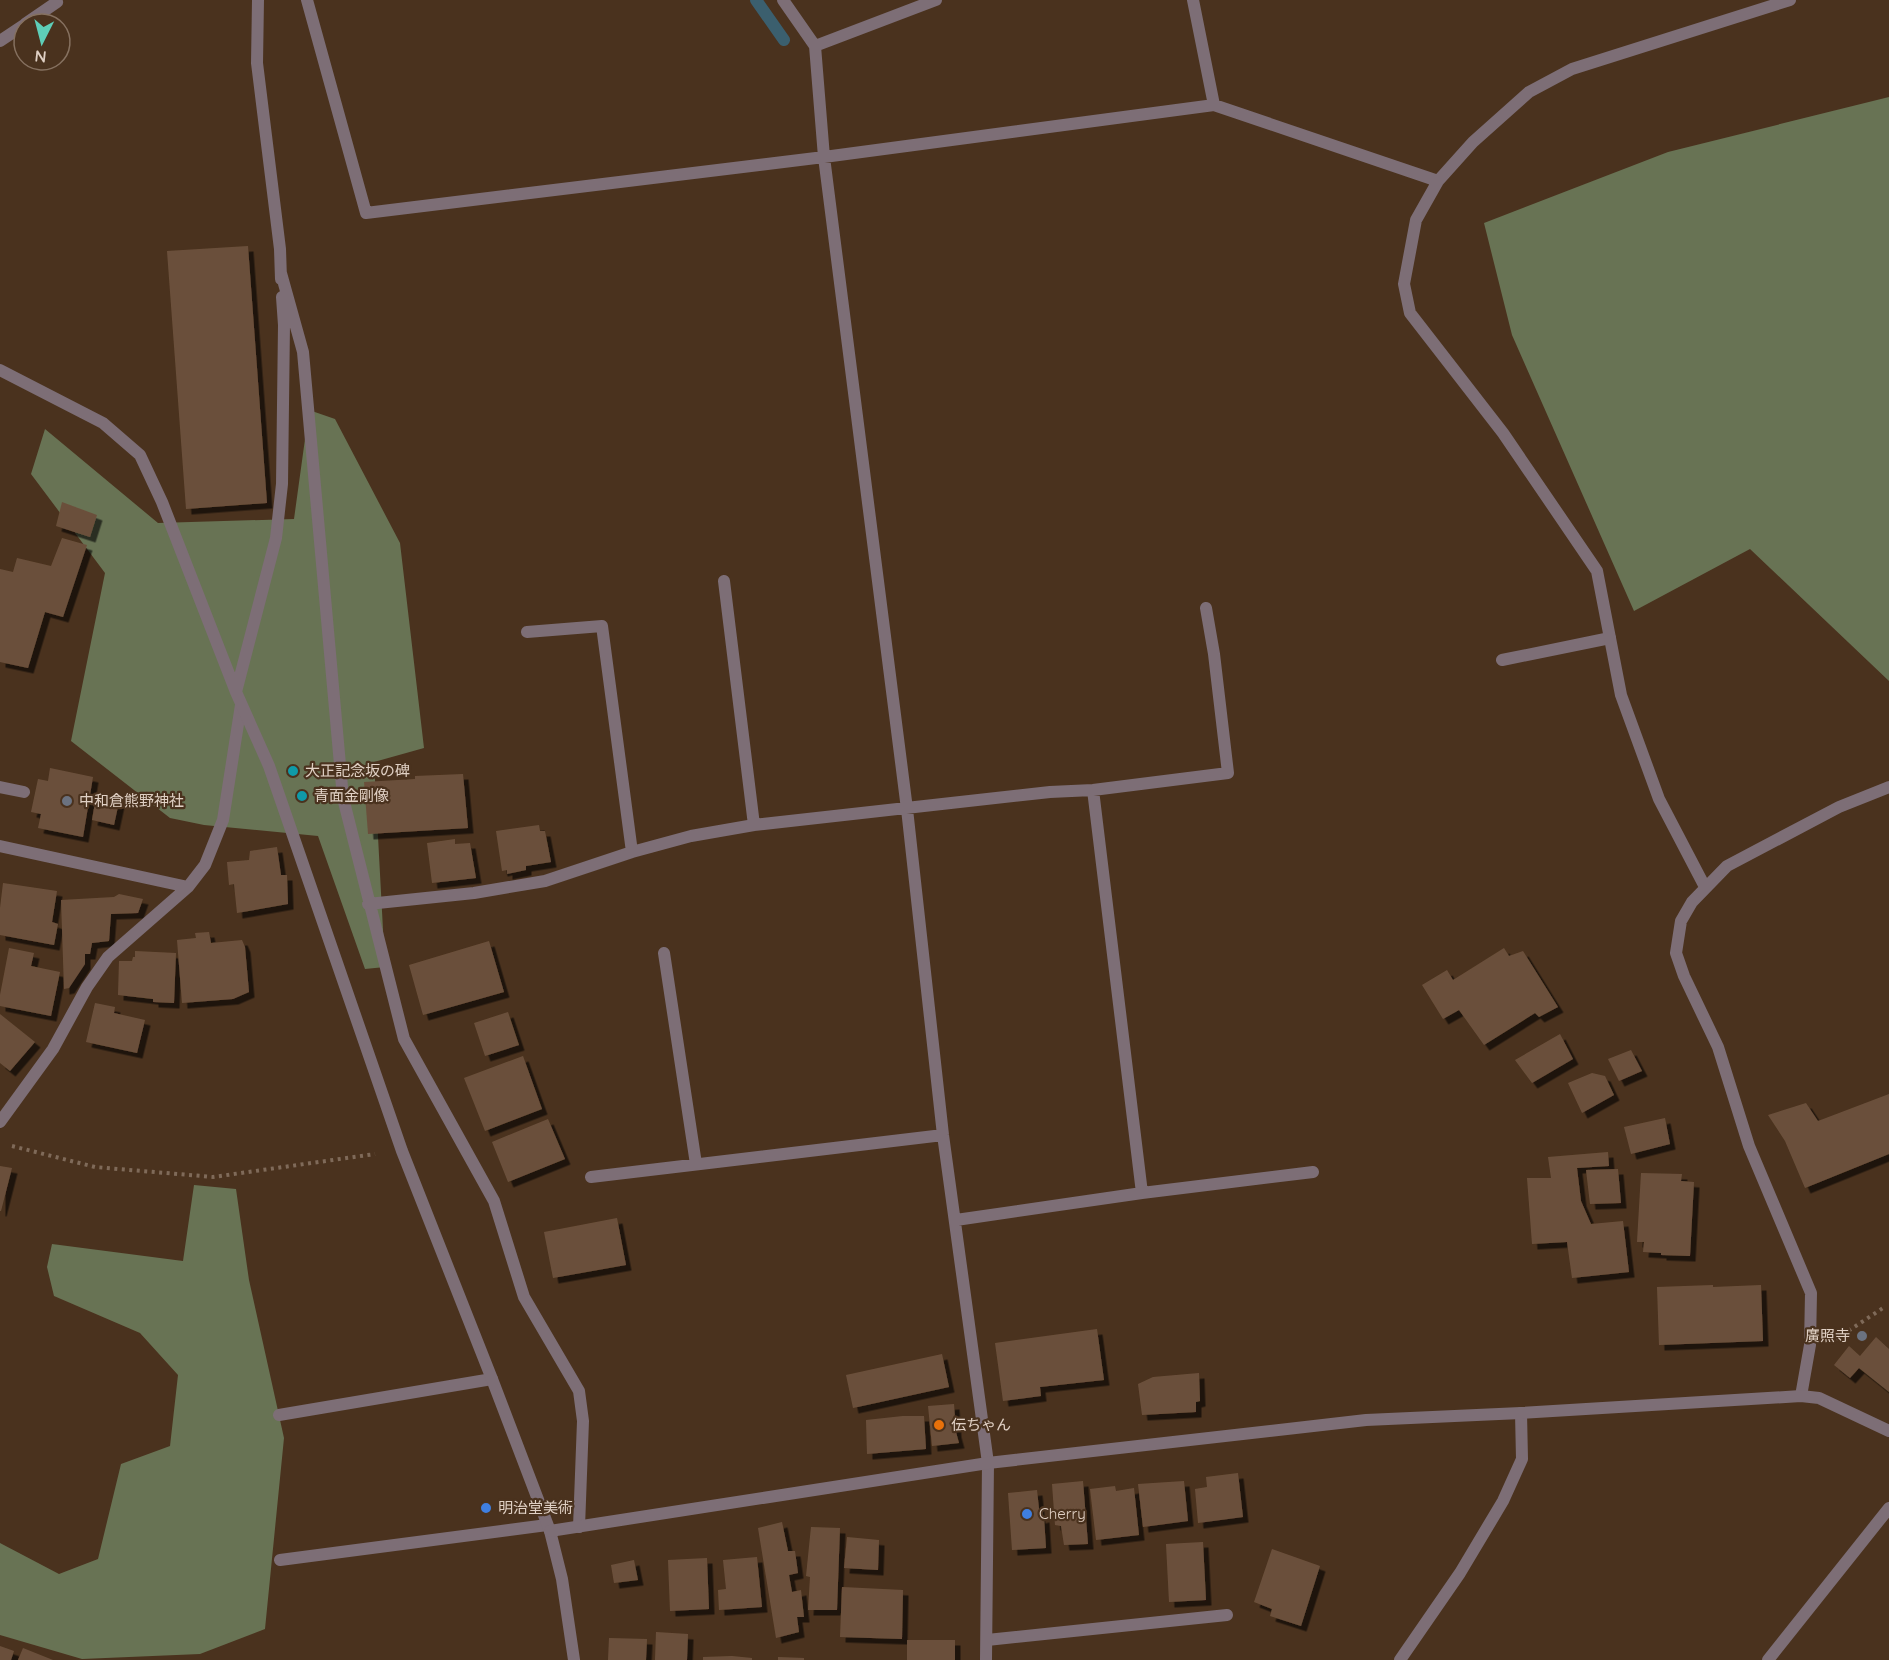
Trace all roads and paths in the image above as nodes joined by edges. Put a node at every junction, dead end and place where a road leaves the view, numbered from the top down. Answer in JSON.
{"nodes":[{"id":1,"x":56,"y":0,"type":"edge"},
{"id":2,"x":258,"y":0,"type":"edge"},
{"id":3,"x":307,"y":0,"type":"edge"},
{"id":4,"x":783,"y":0,"type":"edge"},
{"id":5,"x":936,"y":0,"type":"edge"},
{"id":6,"x":1193,"y":0,"type":"edge"},
{"id":7,"x":1790,"y":0,"type":"edge"},
{"id":8,"x":42,"y":12,"type":"edge"},
{"id":9,"x":815,"y":46,"type":"junction"},
{"id":10,"x":1214,"y":105,"type":"junction"},
{"id":11,"x":824,"y":157,"type":"junction"},
{"id":12,"x":1438,"y":181,"type":"junction"},
{"id":13,"x":281,"y":273,"type":"junction"},
{"id":14,"x":0,"y":370,"type":"edge"},
{"id":15,"x":724,"y":580,"type":"dead end"},
{"id":16,"x":1206,"y":608,"type":"dead end"},
{"id":17,"x":528,"y":632,"type":"dead end"},
{"id":18,"x":1610,"y":638,"type":"junction"},
{"id":19,"x":1502,"y":660,"type":"dead end"},
{"id":20,"x":236,"y":692,"type":"junction"},
{"id":21,"x":241,"y":705,"type":"junction"},
{"id":22,"x":1889,"y":787,"type":"edge"},
{"id":23,"x":0,"y":788,"type":"edge"},
{"id":24,"x":1094,"y":790,"type":"junction"},
{"id":25,"x":24,"y":792,"type":"dead end"},
{"id":26,"x":907,"y":809,"type":"junction"},
{"id":27,"x":754,"y":825,"type":"junction"},
{"id":28,"x":0,"y":846,"type":"edge"},
{"id":29,"x":632,"y":852,"type":"junction"},
{"id":30,"x":188,"y":887,"type":"junction"},
{"id":31,"x":1705,"y":887,"type":"junction"},
{"id":32,"x":368,"y":904,"type":"junction"},
{"id":33,"x":664,"y":953,"type":"dead end"},
{"id":34,"x":0,"y":1122,"type":"edge"},
{"id":35,"x":943,"y":1135,"type":"junction"},
{"id":36,"x":11,"y":1146,"type":"dead end"},
{"id":37,"x":402,"y":1151,"type":"junction"},
{"id":38,"x":696,"y":1164,"type":"junction"},
{"id":39,"x":1313,"y":1172,"type":"dead end"},
{"id":40,"x":591,"y":1177,"type":"dead end"},
{"id":41,"x":1142,"y":1193,"type":"junction"},
{"id":42,"x":956,"y":1220,"type":"junction"},
{"id":43,"x":1883,"y":1308,"type":"dead end"},
{"id":44,"x":1827,"y":1344,"type":"dead end"},
{"id":45,"x":492,"y":1379,"type":"junction"},
{"id":46,"x":1801,"y":1396,"type":"junction"},
{"id":47,"x":1521,"y":1413,"type":"junction"},
{"id":48,"x":279,"y":1415,"type":"dead end"},
{"id":49,"x":1889,"y":1431,"type":"edge"},
{"id":50,"x":988,"y":1463,"type":"junction"},
{"id":51,"x":1889,"y":1508,"type":"edge"},
{"id":52,"x":579,"y":1527,"type":"junction"},
{"id":53,"x":548,"y":1528,"type":"junction"},
{"id":54,"x":280,"y":1560,"type":"dead end"},
{"id":55,"x":1227,"y":1615,"type":"dead end"},
{"id":56,"x":987,"y":1640,"type":"junction"},
{"id":57,"x":574,"y":1660,"type":"edge"},
{"id":58,"x":986,"y":1660,"type":"edge"},
{"id":59,"x":1400,"y":1660,"type":"edge"},
{"id":60,"x":1768,"y":1660,"type":"edge"}],
"edges":[{"from":1,"to":8,"type":"street"},
{"from":2,"to":13,"type":"street"},
{"from":3,"to":11,"type":"street"},
{"from":4,"to":9,"type":"street"},
{"from":5,"to":9,"type":"street"},
{"from":6,"to":10,"type":"street"},
{"from":7,"to":12,"type":"street"},
{"from":9,"to":11,"type":"street"},
{"from":10,"to":11,"type":"street"},
{"from":10,"to":12,"type":"street"},
{"from":11,"to":26,"type":"street"},
{"from":12,"to":18,"type":"street"},
{"from":13,"to":20,"type":"street"},
{"from":13,"to":32,"type":"street"},
{"from":14,"to":20,"type":"street"},
{"from":15,"to":27,"type":"street"},
{"from":16,"to":24,"type":"street"},
{"from":17,"to":29,"type":"street"},
{"from":18,"to":19,"type":"street"},
{"from":18,"to":31,"type":"street"},
{"from":20,"to":21,"type":"street"},
{"from":21,"to":30,"type":"street"},
{"from":21,"to":37,"type":"street"},
{"from":22,"to":31,"type":"street"},
{"from":23,"to":25,"type":"street"},
{"from":24,"to":26,"type":"street"},
{"from":24,"to":41,"type":"street"},
{"from":26,"to":27,"type":"street"},
{"from":26,"to":35,"type":"street"},
{"from":27,"to":29,"type":"street"},
{"from":28,"to":30,"type":"street"},
{"from":29,"to":32,"type":"street"},
{"from":30,"to":34,"type":"street"},
{"from":31,"to":46,"type":"street"},
{"from":32,"to":52,"type":"street"},
{"from":33,"to":38,"type":"street"},
{"from":35,"to":38,"type":"street"},
{"from":35,"to":42,"type":"street"},
{"from":36,"to":37,"type":"path"},
{"from":37,"to":45,"type":"street"},
{"from":38,"to":40,"type":"street"},
{"from":39,"to":41,"type":"street"},
{"from":41,"to":42,"type":"street"},
{"from":42,"to":50,"type":"street"},
{"from":43,"to":44,"type":"path"},
{"from":45,"to":48,"type":"street"},
{"from":45,"to":53,"type":"street"},
{"from":46,"to":47,"type":"street"},
{"from":46,"to":49,"type":"street"},
{"from":47,"to":50,"type":"street"},
{"from":47,"to":59,"type":"street"},
{"from":50,"to":52,"type":"street"},
{"from":50,"to":56,"type":"street"},
{"from":51,"to":60,"type":"street"},
{"from":52,"to":53,"type":"street"},
{"from":53,"to":54,"type":"street"},
{"from":53,"to":57,"type":"street"},
{"from":55,"to":56,"type":"street"},
{"from":56,"to":58,"type":"street"}]}
